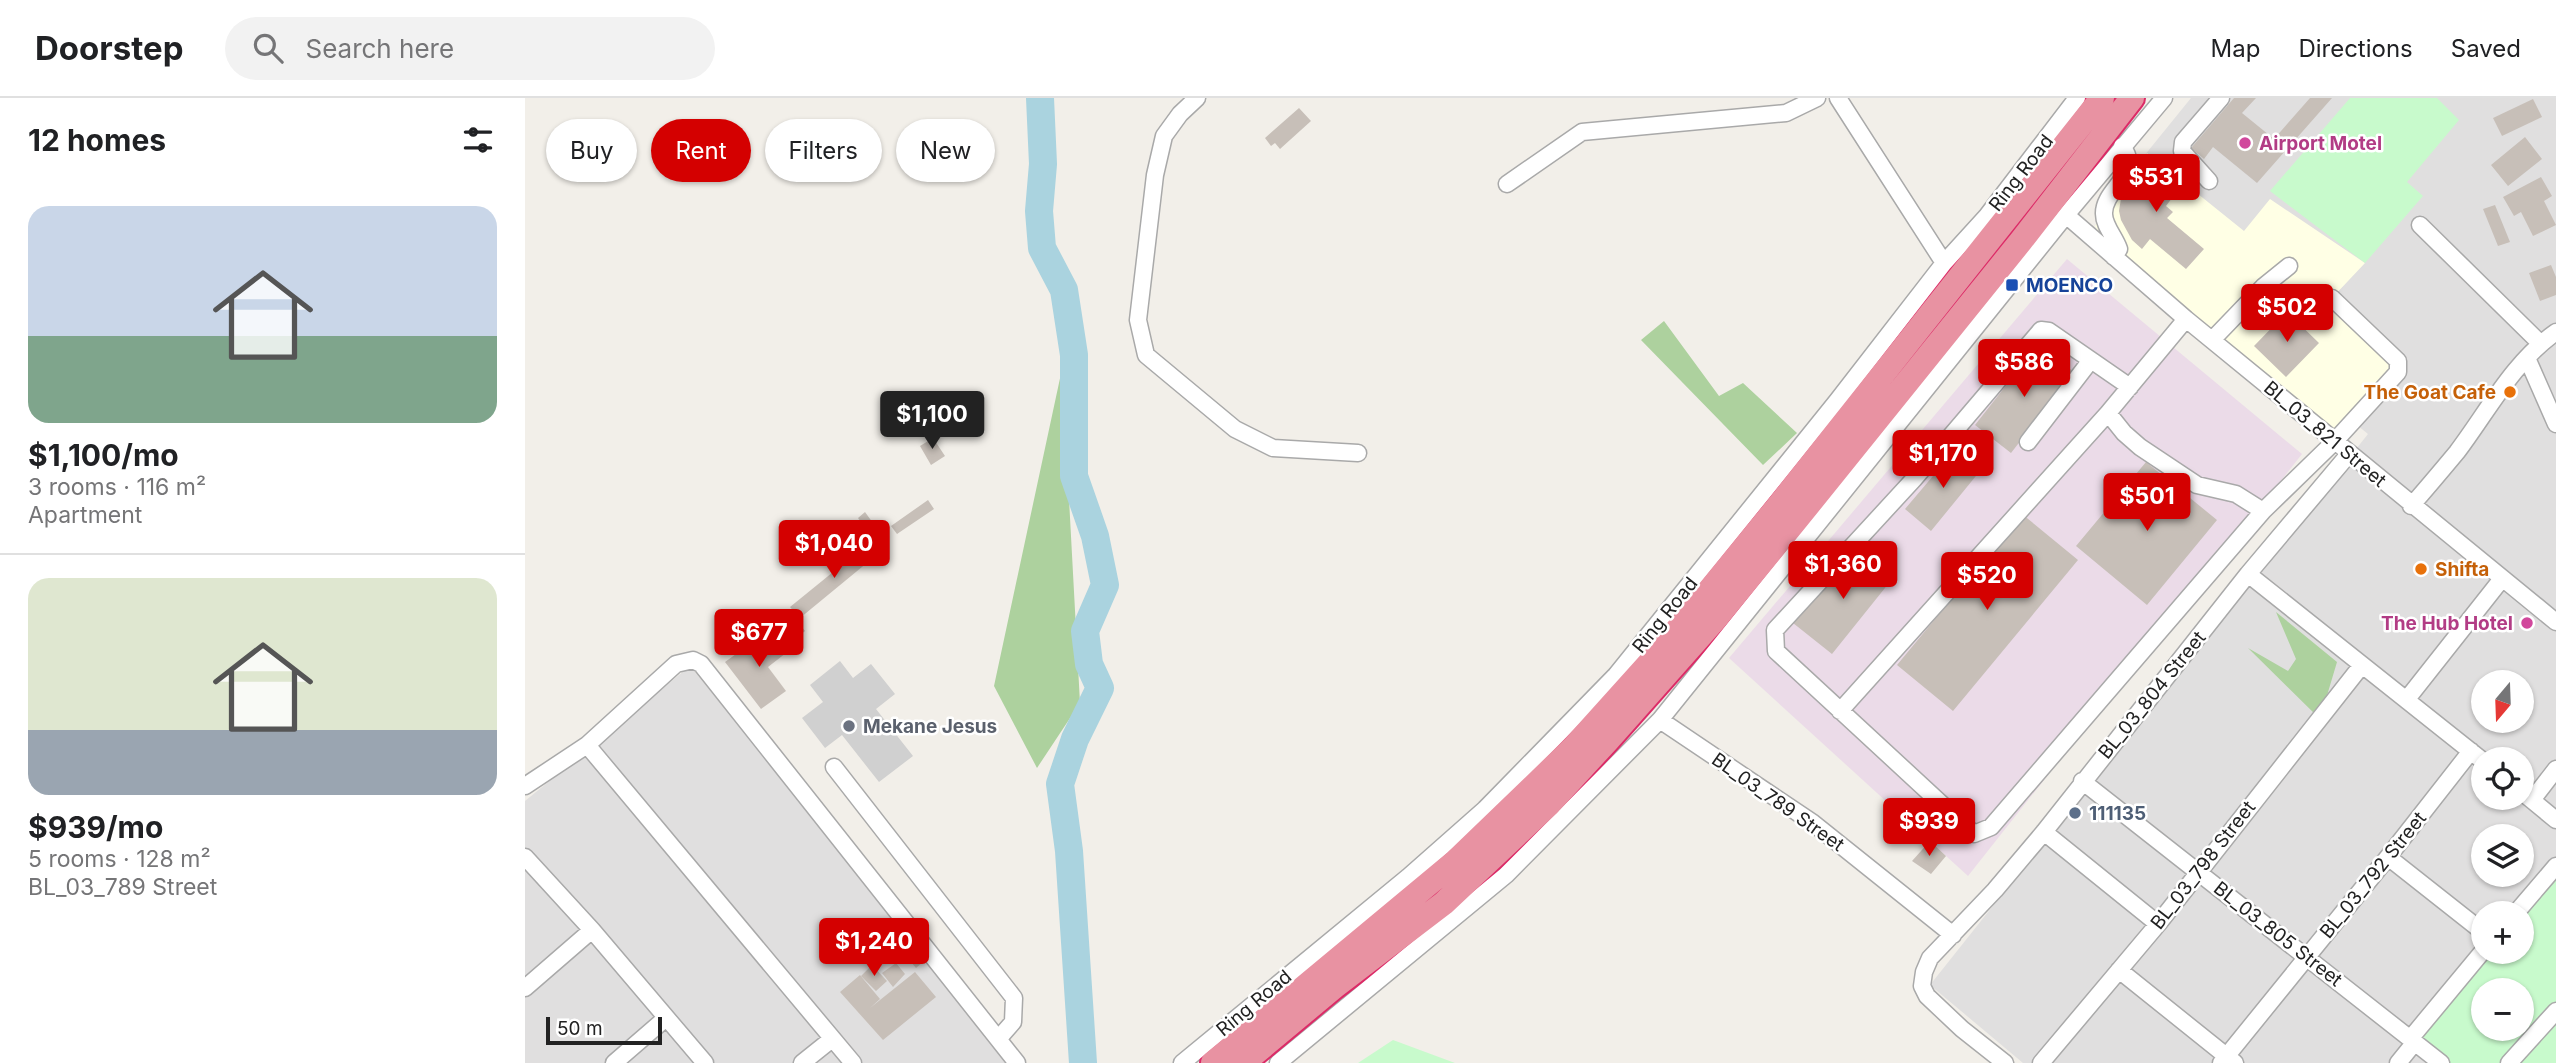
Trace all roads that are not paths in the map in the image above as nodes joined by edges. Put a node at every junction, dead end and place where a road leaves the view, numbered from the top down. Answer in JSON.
{"nodes":[{"id":1,"x":1197,"y":98,"type":"edge"},
{"id":2,"x":1817,"y":98,"type":"edge"},
{"id":3,"x":1838,"y":98,"type":"edge"},
{"id":4,"x":2077,"y":98,"type":"edge"},
{"id":5,"x":2102,"y":98,"type":"edge"},
{"id":6,"x":2131,"y":98,"type":"edge"},
{"id":7,"x":2164,"y":98,"type":"edge"},
{"id":8,"x":2221,"y":98,"type":"edge"},
{"id":9,"x":2122,"y":146,"type":"junction"},
{"id":10,"x":2209,"y":181,"type":"dead end"},
{"id":11,"x":1507,"y":184,"type":"dead end"},
{"id":12,"x":2066,"y":215,"type":"junction"},
{"id":13,"x":2420,"y":226,"type":"dead end"},
{"id":14,"x":2115,"y":257,"type":"junction"},
{"id":15,"x":1944,"y":263,"type":"junction"},
{"id":16,"x":2289,"y":266,"type":"dead end"},
{"id":17,"x":2332,"y":298,"type":"dead end"},
{"id":18,"x":2186,"y":319,"type":"junction"},
{"id":19,"x":2556,"y":332,"type":"edge"},
{"id":20,"x":2213,"y":340,"type":"junction"},
{"id":21,"x":2540,"y":343,"type":"junction"},
{"id":22,"x":2527,"y":358,"type":"junction"},
{"id":23,"x":2091,"y":360,"type":"junction"},
{"id":24,"x":2130,"y":387,"type":"junction"},
{"id":25,"x":2108,"y":413,"type":"junction"},
{"id":26,"x":2556,"y":424,"type":"edge"},
{"id":27,"x":2028,"y":442,"type":"dead end"},
{"id":28,"x":2334,"y":442,"type":"junction"},
{"id":29,"x":1359,"y":453,"type":"dead end"},
{"id":30,"x":2349,"y":454,"type":"junction"},
{"id":31,"x":2411,"y":506,"type":"junction"},
{"id":32,"x":2263,"y":511,"type":"junction"},
{"id":33,"x":2248,"y":574,"type":"junction"},
{"id":34,"x":2501,"y":580,"type":"junction"},
{"id":35,"x":2556,"y":622,"type":"edge"},
{"id":36,"x":2362,"y":665,"type":"junction"},
{"id":37,"x":2407,"y":699,"type":"junction"},
{"id":38,"x":1840,"y":711,"type":"junction"},
{"id":39,"x":1660,"y":720,"type":"junction"},
{"id":40,"x":587,"y":745,"type":"junction"},
{"id":41,"x":2471,"y":751,"type":"edge"},
{"id":42,"x":2471,"y":763,"type":"edge"},
{"id":43,"x":834,"y":766,"type":"dead end"},
{"id":44,"x":2556,"y":769,"type":"edge"},
{"id":45,"x":2082,"y":781,"type":"junction"},
{"id":46,"x":525,"y":786,"type":"edge"},
{"id":47,"x":2534,"y":789,"type":"edge"},
{"id":48,"x":2534,"y":802,"type":"edge"},
{"id":49,"x":2556,"y":820,"type":"edge"},
{"id":50,"x":2044,"y":832,"type":"junction"},
{"id":51,"x":525,"y":857,"type":"edge"},
{"id":52,"x":2388,"y":858,"type":"junction"},
{"id":53,"x":2556,"y":866,"type":"edge"},
{"id":54,"x":2200,"y":872,"type":"junction"},
{"id":55,"x":2526,"y":901,"type":"edge"},
{"id":56,"x":2471,"y":923,"type":"edge"},
{"id":57,"x":2158,"y":924,"type":"junction"},
{"id":58,"x":592,"y":930,"type":"junction"},
{"id":59,"x":1953,"y":935,"type":"junction"},
{"id":60,"x":2307,"y":957,"type":"junction"},
{"id":61,"x":2473,"y":964,"type":"edge"},
{"id":62,"x":2119,"y":970,"type":"junction"},
{"id":63,"x":525,"y":988,"type":"edge"},
{"id":64,"x":2556,"y":1011,"type":"edge"},
{"id":65,"x":666,"y":1018,"type":"junction"},
{"id":66,"x":999,"y":1038,"type":"junction"},
{"id":67,"x":832,"y":1039,"type":"junction"},
{"id":68,"x":2412,"y":1040,"type":"junction"},
{"id":69,"x":1014,"y":1061,"type":"edge"},
{"id":70,"x":2228,"y":1061,"type":"edge"},
{"id":71,"x":614,"y":1063,"type":"edge"},
{"id":72,"x":705,"y":1063,"type":"edge"},
{"id":73,"x":802,"y":1063,"type":"edge"},
{"id":74,"x":853,"y":1063,"type":"edge"},
{"id":75,"x":1182,"y":1063,"type":"edge"},
{"id":76,"x":1213,"y":1063,"type":"edge"},
{"id":77,"x":1243,"y":1063,"type":"edge"},
{"id":78,"x":1278,"y":1063,"type":"edge"},
{"id":79,"x":2005,"y":1063,"type":"edge"},
{"id":80,"x":2041,"y":1063,"type":"edge"},
{"id":81,"x":2398,"y":1063,"type":"edge"},
{"id":82,"x":2441,"y":1063,"type":"edge"},
{"id":83,"x":2509,"y":1063,"type":"edge"}],
"edges":[{"from":1,"to":29,"type":"street"},
{"from":2,"to":11,"type":"street"},
{"from":3,"to":15,"type":"street"},
{"from":4,"to":15,"type":"street","name":"Ring Road"},
{"from":5,"to":76,"type":"highway","name":"Ring Road"},
{"from":6,"to":77,"type":"highway","name":"Ring Road"},
{"from":7,"to":9,"type":"street"},
{"from":8,"to":10,"type":"street"},
{"from":9,"to":12,"type":"street"},
{"from":9,"to":14,"type":"street"},
{"from":12,"to":14,"type":"street","name":"BL_03_821 Street"},
{"from":12,"to":39,"type":"street"},
{"from":13,"to":21,"type":"street"},
{"from":14,"to":18,"type":"street","name":"BL_03_821 Street"},
{"from":15,"to":75,"type":"street","name":"Ring Road"},
{"from":16,"to":20,"type":"street"},
{"from":17,"to":28,"type":"street"},
{"from":18,"to":20,"type":"street","name":"BL_03_821 Street"},
{"from":18,"to":24,"type":"street"},
{"from":19,"to":21,"type":"street"},
{"from":20,"to":28,"type":"street","name":"BL_03_821 Street"},
{"from":21,"to":22,"type":"street"},
{"from":22,"to":26,"type":"street"},
{"from":22,"to":31,"type":"street"},
{"from":23,"to":24,"type":"street"},
{"from":23,"to":27,"type":"street"},
{"from":23,"to":38,"type":"street"},
{"from":24,"to":25,"type":"street"},
{"from":25,"to":32,"type":"street"},
{"from":25,"to":38,"type":"street"},
{"from":28,"to":30,"type":"street","name":"BL_03_821 Street"},
{"from":28,"to":32,"type":"street"},
{"from":30,"to":31,"type":"street","name":"BL_03_821 Street"},
{"from":30,"to":33,"type":"street","name":"BL_03_804 Street"},
{"from":31,"to":34,"type":"street","name":"BL_03_821 Street"},
{"from":32,"to":38,"type":"street"},
{"from":33,"to":36,"type":"street"},
{"from":33,"to":45,"type":"street","name":"BL_03_804 Street"},
{"from":34,"to":35,"type":"street","name":"BL_03_821 Street"},
{"from":34,"to":37,"type":"street"},
{"from":36,"to":37,"type":"street"},
{"from":36,"to":54,"type":"street","name":"BL_03_798 Street"},
{"from":37,"to":41,"type":"street"},
{"from":39,"to":59,"type":"street","name":"BL_03_789 Street"},
{"from":39,"to":78,"type":"street"},
{"from":40,"to":46,"type":"street"},
{"from":40,"to":66,"type":"street"},
{"from":40,"to":67,"type":"street"},
{"from":42,"to":52,"type":"street","name":"BL_03_792 Street"},
{"from":43,"to":66,"type":"street"},
{"from":44,"to":47,"type":"street"},
{"from":45,"to":50,"type":"street","name":"BL_03_804 Street"},
{"from":45,"to":54,"type":"street","name":"BL_03_805 Street"},
{"from":48,"to":49,"type":"street"},
{"from":50,"to":57,"type":"street"},
{"from":50,"to":59,"type":"street","name":"BL_03_804 Street"},
{"from":51,"to":58,"type":"street"},
{"from":52,"to":56,"type":"street"},
{"from":52,"to":60,"type":"street","name":"BL_03_792 Street"},
{"from":53,"to":55,"type":"street"},
{"from":54,"to":57,"type":"street","name":"BL_03_798 Street"},
{"from":54,"to":60,"type":"street","name":"BL_03_805 Street"},
{"from":57,"to":62,"type":"street","name":"BL_03_798 Street"},
{"from":58,"to":63,"type":"street"},
{"from":58,"to":65,"type":"street"},
{"from":59,"to":79,"type":"street"},
{"from":60,"to":68,"type":"street","name":"BL_03_805 Street"},
{"from":60,"to":70,"type":"street","name":"BL_03_792 Street"},
{"from":61,"to":68,"type":"street"},
{"from":62,"to":70,"type":"street"},
{"from":62,"to":80,"type":"street","name":"BL_03_798 Street"},
{"from":64,"to":83,"type":"street"},
{"from":65,"to":71,"type":"street"},
{"from":65,"to":72,"type":"street"},
{"from":66,"to":69,"type":"street"},
{"from":67,"to":73,"type":"street"},
{"from":67,"to":74,"type":"street"},
{"from":68,"to":81,"type":"street"},
{"from":68,"to":82,"type":"street","name":"BL_03_805 Street"}]}
